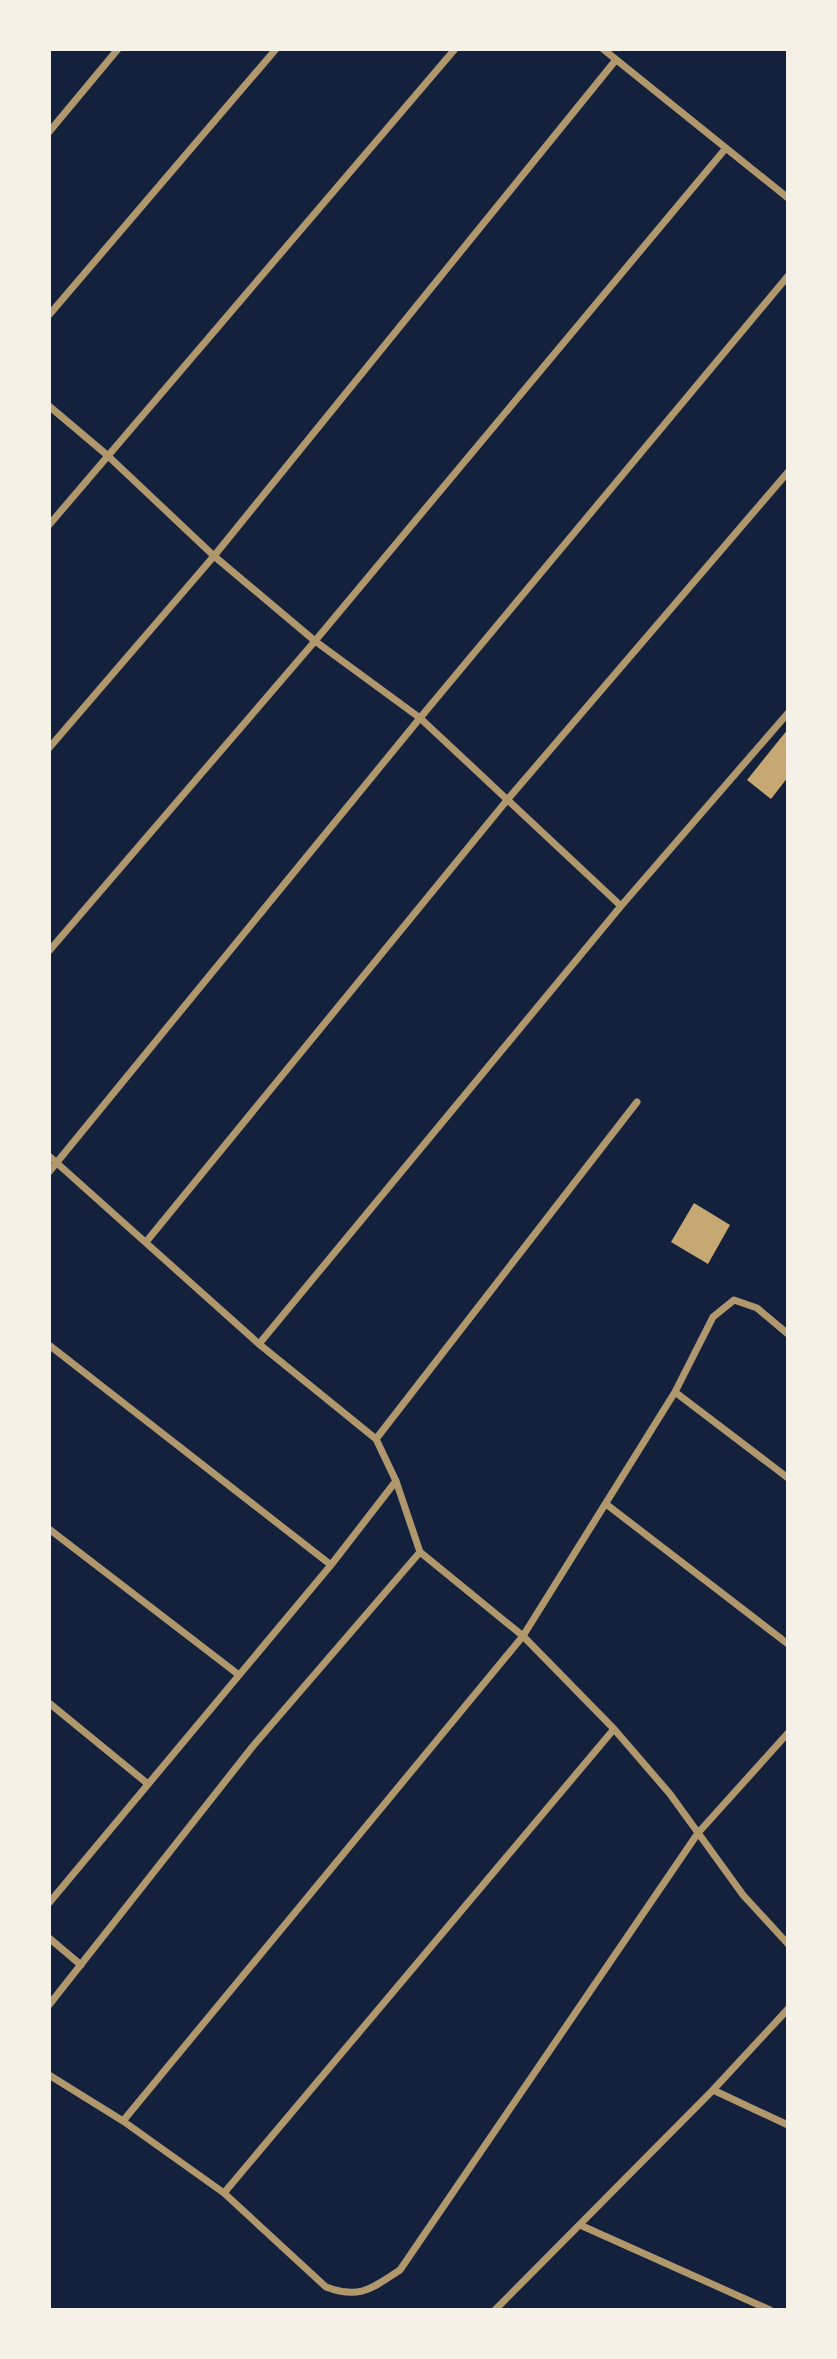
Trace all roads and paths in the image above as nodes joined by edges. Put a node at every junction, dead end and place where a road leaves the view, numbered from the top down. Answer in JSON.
{"nodes":[{"id":1,"x":118,"y":49,"type":"edge"},
{"id":2,"x":275,"y":49,"type":"edge"},
{"id":3,"x":455,"y":49,"type":"edge"},
{"id":4,"x":603,"y":49,"type":"edge"},
{"id":5,"x":615,"y":61,"type":"junction"},
{"id":6,"x":49,"y":132,"type":"edge"},
{"id":7,"x":726,"y":148,"type":"junction"},
{"id":8,"x":788,"y":198,"type":"edge"},
{"id":9,"x":788,"y":276,"type":"edge"},
{"id":10,"x":49,"y":315,"type":"edge"},
{"id":11,"x":49,"y":406,"type":"edge"},
{"id":12,"x":107,"y":455,"type":"junction"},
{"id":13,"x":788,"y":472,"type":"edge"},
{"id":14,"x":49,"y":525,"type":"edge"},
{"id":15,"x":214,"y":556,"type":"junction"},
{"id":16,"x":315,"y":641,"type":"junction"},
{"id":17,"x":788,"y":713,"type":"edge"},
{"id":18,"x":420,"y":718,"type":"junction"},
{"id":19,"x":49,"y":748,"type":"edge"},
{"id":20,"x":508,"y":799,"type":"junction"},
{"id":21,"x":621,"y":906,"type":"junction"},
{"id":22,"x":49,"y":951,"type":"edge"},
{"id":23,"x":637,"y":1102,"type":"dead end"},
{"id":24,"x":49,"y":1156,"type":"edge"},
{"id":25,"x":57,"y":1164,"type":"junction"},
{"id":26,"x":49,"y":1172,"type":"edge"},
{"id":27,"x":146,"y":1242,"type":"junction"},
{"id":28,"x":788,"y":1334,"type":"edge"},
{"id":29,"x":259,"y":1344,"type":"junction"},
{"id":30,"x":49,"y":1345,"type":"edge"},
{"id":31,"x":676,"y":1392,"type":"junction"},
{"id":32,"x":376,"y":1439,"type":"junction"},
{"id":33,"x":788,"y":1478,"type":"edge"},
{"id":34,"x":396,"y":1481,"type":"junction"},
{"id":35,"x":606,"y":1504,"type":"junction"},
{"id":36,"x":49,"y":1529,"type":"edge"},
{"id":37,"x":420,"y":1552,"type":"junction"},
{"id":38,"x":331,"y":1564,"type":"junction"},
{"id":39,"x":523,"y":1636,"type":"junction"},
{"id":40,"x":788,"y":1643,"type":"edge"},
{"id":41,"x":239,"y":1675,"type":"junction"},
{"id":42,"x":49,"y":1703,"type":"edge"},
{"id":43,"x":614,"y":1729,"type":"junction"},
{"id":44,"x":788,"y":1733,"type":"edge"},
{"id":45,"x":780,"y":1743,"type":"junction"},
{"id":46,"x":788,"y":1749,"type":"edge"},
{"id":47,"x":148,"y":1784,"type":"junction"},
{"id":48,"x":698,"y":1833,"type":"junction"},
{"id":49,"x":49,"y":1889,"type":"edge"},
{"id":50,"x":56,"y":1895,"type":"junction"},
{"id":51,"x":49,"y":1903,"type":"edge"},
{"id":52,"x":49,"y":1938,"type":"edge"},
{"id":53,"x":788,"y":1944,"type":"edge"},
{"id":54,"x":81,"y":1965,"type":"junction"},
{"id":55,"x":49,"y":2005,"type":"edge"},
{"id":56,"x":788,"y":2009,"type":"edge"},
{"id":57,"x":49,"y":2075,"type":"edge"},
{"id":58,"x":713,"y":2090,"type":"junction"},
{"id":59,"x":122,"y":2121,"type":"junction"},
{"id":60,"x":788,"y":2125,"type":"edge"},
{"id":61,"x":224,"y":2193,"type":"junction"},
{"id":62,"x":580,"y":2225,"type":"junction"},
{"id":63,"x":495,"y":2310,"type":"edge"},
{"id":64,"x":770,"y":2310,"type":"edge"}],
"edges":[{"from":1,"to":6,"type":"street"},
{"from":2,"to":10,"type":"street"},
{"from":3,"to":12,"type":"street"},
{"from":4,"to":5,"type":"street"},
{"from":5,"to":7,"type":"street"},
{"from":5,"to":15,"type":"street"},
{"from":7,"to":8,"type":"street"},
{"from":7,"to":16,"type":"street"},
{"from":9,"to":18,"type":"street"},
{"from":11,"to":12,"type":"street"},
{"from":12,"to":14,"type":"street"},
{"from":12,"to":15,"type":"street"},
{"from":13,"to":20,"type":"street"},
{"from":15,"to":16,"type":"street"},
{"from":15,"to":19,"type":"street"},
{"from":16,"to":18,"type":"street"},
{"from":16,"to":22,"type":"street"},
{"from":17,"to":21,"type":"street"},
{"from":18,"to":20,"type":"street"},
{"from":18,"to":25,"type":"street"},
{"from":20,"to":21,"type":"street"},
{"from":20,"to":27,"type":"street"},
{"from":21,"to":29,"type":"street"},
{"from":23,"to":32,"type":"street"},
{"from":24,"to":25,"type":"street"},
{"from":25,"to":26,"type":"street"},
{"from":25,"to":27,"type":"street"},
{"from":27,"to":29,"type":"street"},
{"from":28,"to":31,"type":"street"},
{"from":29,"to":32,"type":"street"},
{"from":30,"to":38,"type":"street"},
{"from":31,"to":33,"type":"street"},
{"from":31,"to":35,"type":"street"},
{"from":32,"to":34,"type":"street"},
{"from":34,"to":37,"type":"street"},
{"from":34,"to":38,"type":"street"},
{"from":35,"to":39,"type":"street"},
{"from":35,"to":40,"type":"street"},
{"from":36,"to":41,"type":"street"},
{"from":37,"to":39,"type":"street"},
{"from":37,"to":54,"type":"street"},
{"from":38,"to":41,"type":"street"},
{"from":39,"to":43,"type":"street"},
{"from":39,"to":59,"type":"street"},
{"from":41,"to":47,"type":"street"},
{"from":42,"to":47,"type":"street"},
{"from":43,"to":48,"type":"street"},
{"from":43,"to":61,"type":"street"},
{"from":44,"to":45,"type":"street"},
{"from":45,"to":46,"type":"street"},
{"from":45,"to":48,"type":"street"},
{"from":47,"to":50,"type":"street"},
{"from":48,"to":53,"type":"street"},
{"from":48,"to":61,"type":"street"},
{"from":49,"to":50,"type":"street"},
{"from":50,"to":51,"type":"street"},
{"from":52,"to":54,"type":"street"},
{"from":54,"to":55,"type":"street"},
{"from":56,"to":58,"type":"street"},
{"from":57,"to":59,"type":"street"},
{"from":58,"to":60,"type":"street"},
{"from":58,"to":62,"type":"street"},
{"from":59,"to":61,"type":"street"},
{"from":62,"to":63,"type":"street"},
{"from":62,"to":64,"type":"street"}]}
